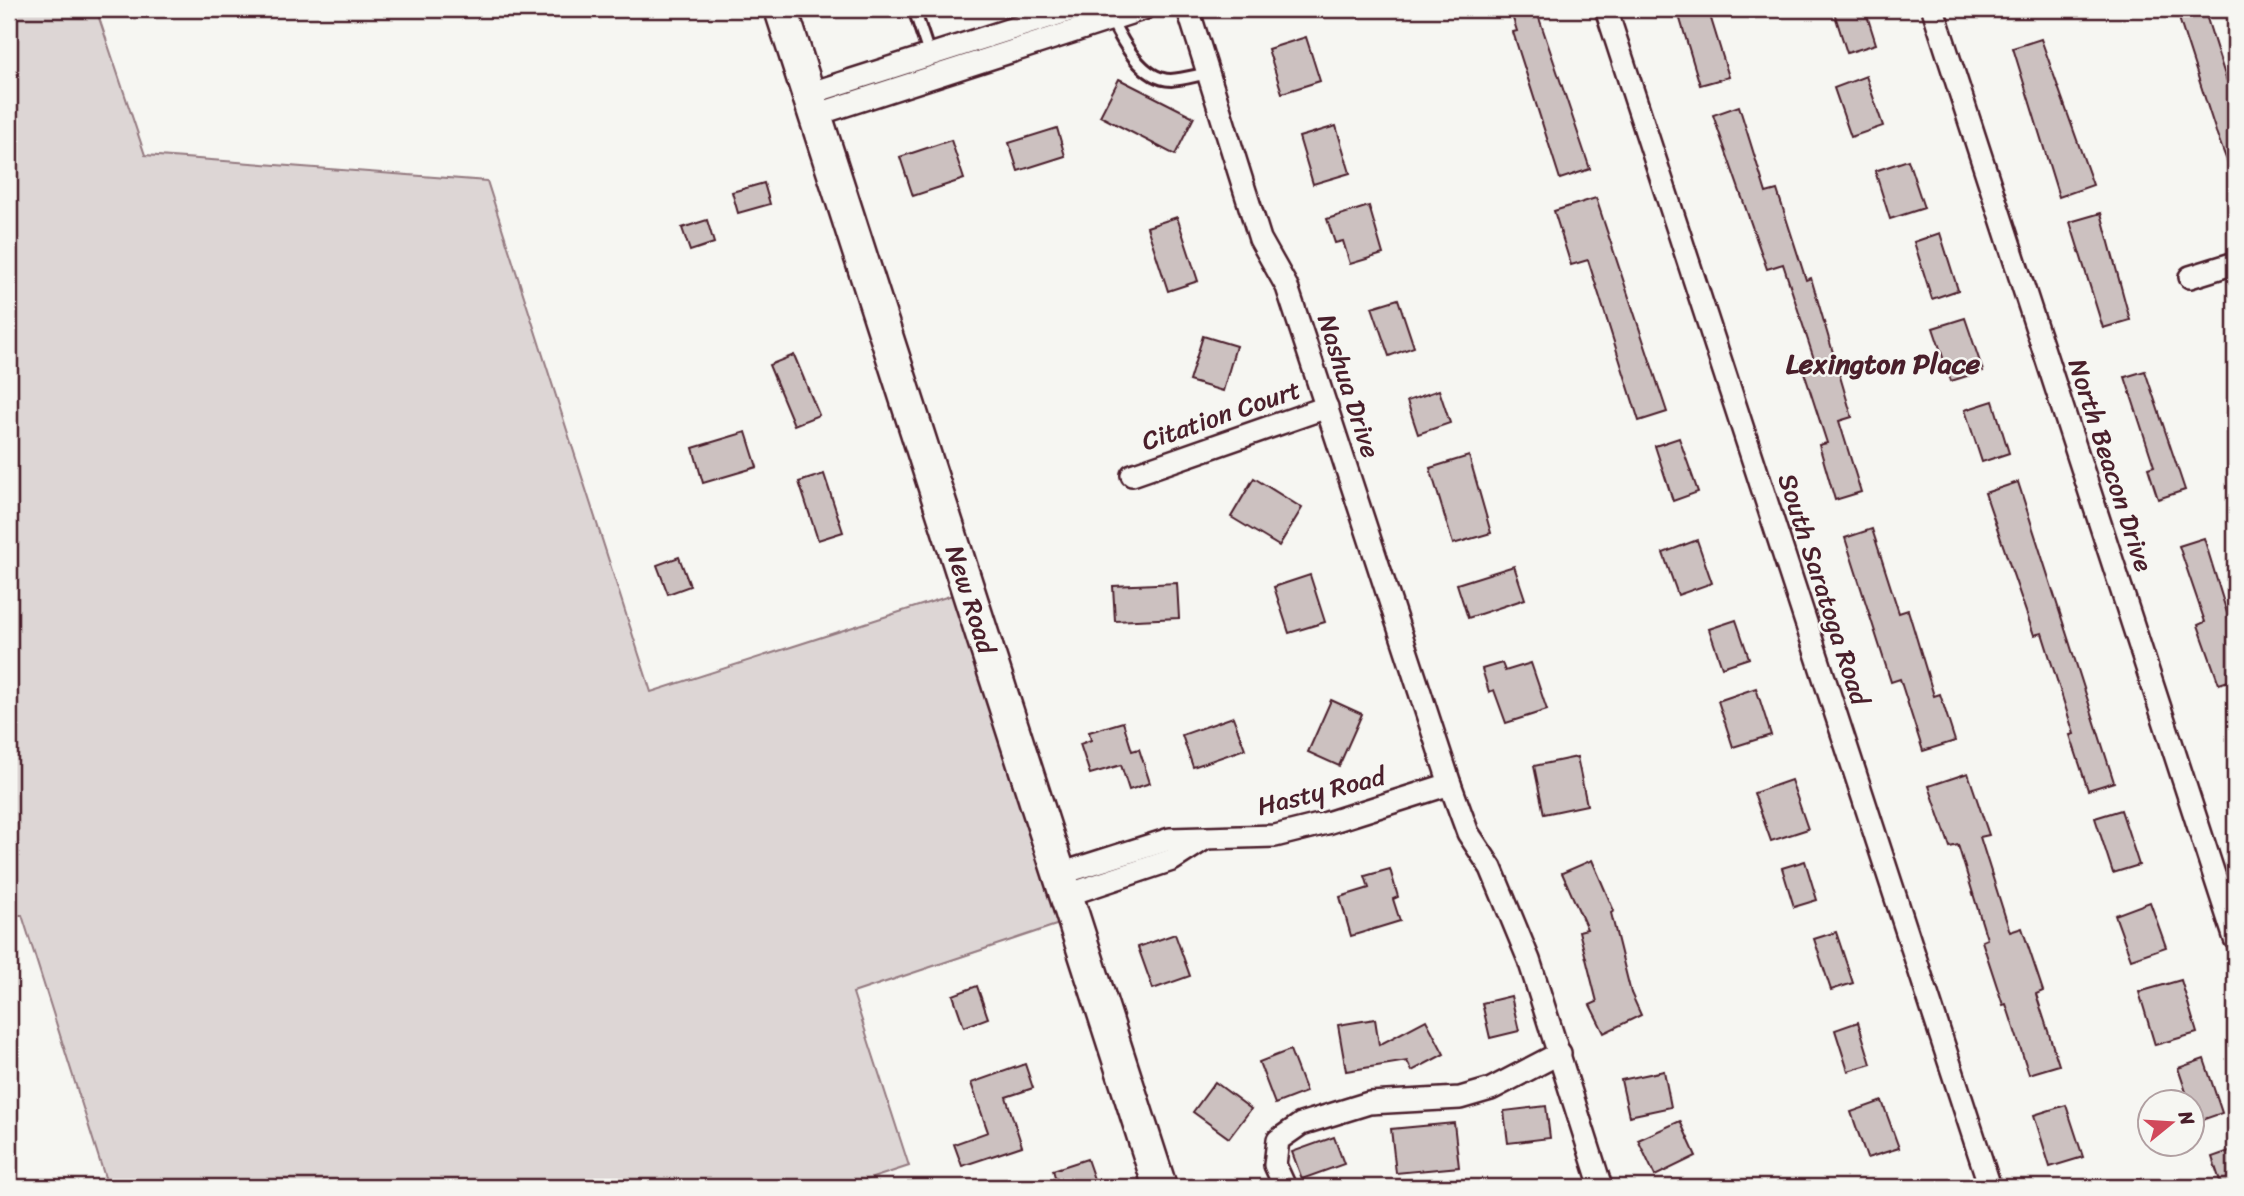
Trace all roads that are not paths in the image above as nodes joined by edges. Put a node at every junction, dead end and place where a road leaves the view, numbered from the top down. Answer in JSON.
{"nodes":[{"id":1,"x":781,"y":9,"type":"edge"},
{"id":2,"x":914,"y":9,"type":"edge"},
{"id":3,"x":1143,"y":9,"type":"edge"},
{"id":4,"x":1188,"y":9,"type":"edge"},
{"id":5,"x":1606,"y":9,"type":"edge"},
{"id":6,"x":1933,"y":9,"type":"edge"},
{"id":7,"x":1064,"y":12,"type":"edge"},
{"id":8,"x":1111,"y":19,"type":"junction"},
{"id":9,"x":1060,"y":36,"type":"junction"},
{"id":10,"x":930,"y":56,"type":"junction"},
{"id":11,"x":1209,"y":72,"type":"junction"},
{"id":12,"x":937,"y":76,"type":"junction"},
{"id":13,"x":812,"y":104,"type":"junction"},
{"id":14,"x":2235,"y":263,"type":"edge"},
{"id":15,"x":2190,"y":277,"type":"dead end"},
{"id":16,"x":1327,"y":407,"type":"junction"},
{"id":17,"x":1132,"y":475,"type":"dead end"},
{"id":18,"x":1450,"y":784,"type":"junction"},
{"id":19,"x":1063,"y":884,"type":"junction"},
{"id":20,"x":2235,"y":939,"type":"edge"},
{"id":21,"x":1560,"y":1053,"type":"junction"},
{"id":22,"x":1160,"y":1187,"type":"edge"},
{"id":23,"x":1285,"y":1187,"type":"edge"},
{"id":24,"x":1601,"y":1187,"type":"edge"},
{"id":25,"x":1990,"y":1187,"type":"edge"}],
"edges":[{"from":1,"to":13,"type":"street","name":"New Road"},
{"from":2,"to":10,"type":"lane"},
{"from":3,"to":8,"type":"street"},
{"from":4,"to":11,"type":"street","name":"Nashua Drive"},
{"from":5,"to":25,"type":"street","name":"South Saratoga Road"},
{"from":6,"to":20,"type":"street","name":"North Beacon Drive"},
{"from":7,"to":9,"type":"street"},
{"from":7,"to":10,"type":"street"},
{"from":8,"to":9,"type":"street"},
{"from":8,"to":11,"type":"lane"},
{"from":9,"to":12,"type":"street"},
{"from":10,"to":12,"type":"lane"},
{"from":10,"to":13,"type":"street"},
{"from":11,"to":16,"type":"street","name":"Nashua Drive"},
{"from":12,"to":13,"type":"street"},
{"from":13,"to":19,"type":"street","name":"New Road"},
{"from":14,"to":15,"type":"street"},
{"from":16,"to":17,"type":"street","name":"Citation Court"},
{"from":16,"to":18,"type":"street","name":"Nashua Drive"},
{"from":18,"to":19,"type":"street","name":"Hasty Road"},
{"from":18,"to":21,"type":"street","name":"Nashua Drive"},
{"from":19,"to":22,"type":"street","name":"New Road"},
{"from":21,"to":23,"type":"street"},
{"from":21,"to":24,"type":"street","name":"Nashua Drive"}]}
